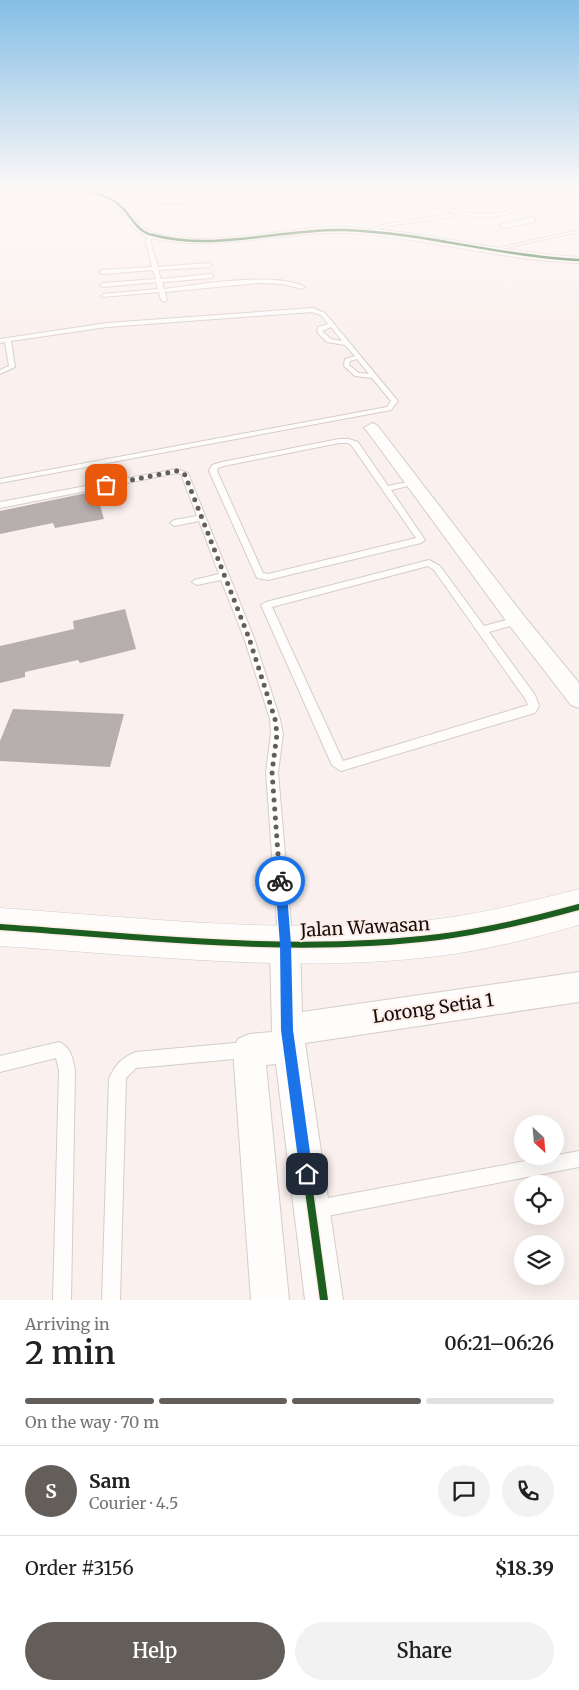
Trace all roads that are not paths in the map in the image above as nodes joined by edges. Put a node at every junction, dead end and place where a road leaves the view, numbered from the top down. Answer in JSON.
{"nodes":[{"id":1,"x":150,"y":249,"type":"edge"},
{"id":2,"x":484,"y":249,"type":"edge"},
{"id":3,"x":497,"y":249,"type":"edge"},
{"id":4,"x":491,"y":250,"type":"junction"},
{"id":5,"x":579,"y":260,"type":"edge"},
{"id":6,"x":209,"y":265,"type":"dead end"},
{"id":7,"x":155,"y":269,"type":"junction"},
{"id":8,"x":102,"y":272,"type":"dead end"},
{"id":9,"x":211,"y":276,"type":"dead end"},
{"id":10,"x":158,"y":281,"type":"junction"},
{"id":11,"x":104,"y":285,"type":"dead end"},
{"id":12,"x":302,"y":287,"type":"dead end"},
{"id":13,"x":161,"y":291,"type":"junction"},
{"id":14,"x":104,"y":296,"type":"dead end"},
{"id":15,"x":164,"y":300,"type":"dead end"},
{"id":16,"x":332,"y":325,"type":"junction"},
{"id":17,"x":8,"y":340,"type":"junction"},
{"id":18,"x":0,"y":341,"type":"edge"},
{"id":19,"x":347,"y":343,"type":"junction"},
{"id":20,"x":359,"y":357,"type":"junction"},
{"id":21,"x":0,"y":372,"type":"edge"},
{"id":22,"x":375,"y":376,"type":"junction"},
{"id":23,"x":372,"y":428,"type":"dead end"},
{"id":24,"x":0,"y":481,"type":"edge"},
{"id":25,"x":414,"y":482,"type":"junction"},
{"id":26,"x":386,"y":489,"type":"junction"},
{"id":27,"x":0,"y":505,"type":"edge"},
{"id":28,"x":201,"y":518,"type":"junction"},
{"id":29,"x":174,"y":523,"type":"dead end"},
{"id":30,"x":224,"y":576,"type":"junction"},
{"id":31,"x":197,"y":582,"type":"dead end"},
{"id":32,"x":517,"y":621,"type":"junction"},
{"id":33,"x":482,"y":630,"type":"junction"},
{"id":34,"x":579,"y":698,"type":"edge"},
{"id":35,"x":579,"y":907,"type":"edge"},
{"id":36,"x":0,"y":927,"type":"edge"},
{"id":37,"x":285,"y":944,"type":"junction"},
{"id":38,"x":579,"y":986,"type":"edge"},
{"id":39,"x":288,"y":1039,"type":"junction"},
{"id":40,"x":249,"y":1050,"type":"junction"},
{"id":41,"x":0,"y":1064,"type":"edge"},
{"id":42,"x":579,"y":1159,"type":"edge"},
{"id":43,"x":312,"y":1210,"type":"junction"},
{"id":44,"x":62,"y":1300,"type":"edge"},
{"id":45,"x":111,"y":1300,"type":"edge"},
{"id":46,"x":270,"y":1300,"type":"edge"},
{"id":47,"x":324,"y":1300,"type":"edge"}],
"edges":[{"from":1,"to":7,"type":"lane"},
{"from":2,"to":4,"type":"street"},
{"from":3,"to":4,"type":"lane"},
{"from":4,"to":5,"type":"street"},
{"from":6,"to":7,"type":"lane"},
{"from":7,"to":8,"type":"lane"},
{"from":7,"to":10,"type":"lane"},
{"from":9,"to":10,"type":"lane"},
{"from":10,"to":11,"type":"lane"},
{"from":10,"to":13,"type":"lane"},
{"from":12,"to":13,"type":"lane"},
{"from":13,"to":14,"type":"lane"},
{"from":13,"to":15,"type":"lane"},
{"from":16,"to":17,"type":"lane"},
{"from":16,"to":19,"type":"lane"},
{"from":16,"to":19,"type":"lane"},
{"from":17,"to":18,"type":"lane"},
{"from":17,"to":21,"type":"lane"},
{"from":19,"to":20,"type":"lane"},
{"from":20,"to":22,"type":"lane"},
{"from":20,"to":22,"type":"lane"},
{"from":22,"to":24,"type":"lane"},
{"from":23,"to":25,"type":"street"},
{"from":25,"to":26,"type":"lane"},
{"from":25,"to":32,"type":"street"},
{"from":26,"to":26,"type":"lane"},
{"from":27,"to":28,"type":"lane"},
{"from":28,"to":29,"type":"lane"},
{"from":28,"to":30,"type":"lane"},
{"from":30,"to":31,"type":"lane"},
{"from":30,"to":37,"type":"lane"},
{"from":32,"to":33,"type":"lane"},
{"from":32,"to":34,"type":"street"},
{"from":33,"to":33,"type":"lane"},
{"from":35,"to":37,"type":"street","name":"Jalan Wawasan"},
{"from":36,"to":37,"type":"street","name":"Jalan Wawasan"},
{"from":37,"to":39,"type":"street"},
{"from":38,"to":39,"type":"street","name":"Lorong Setia 1"},
{"from":39,"to":40,"type":"street","name":"Lorong Setia 1"},
{"from":39,"to":43,"type":"street"},
{"from":40,"to":45,"type":"lane"},
{"from":40,"to":46,"type":"street"},
{"from":41,"to":44,"type":"lane"},
{"from":42,"to":43,"type":"lane"},
{"from":43,"to":47,"type":"street"}]}
